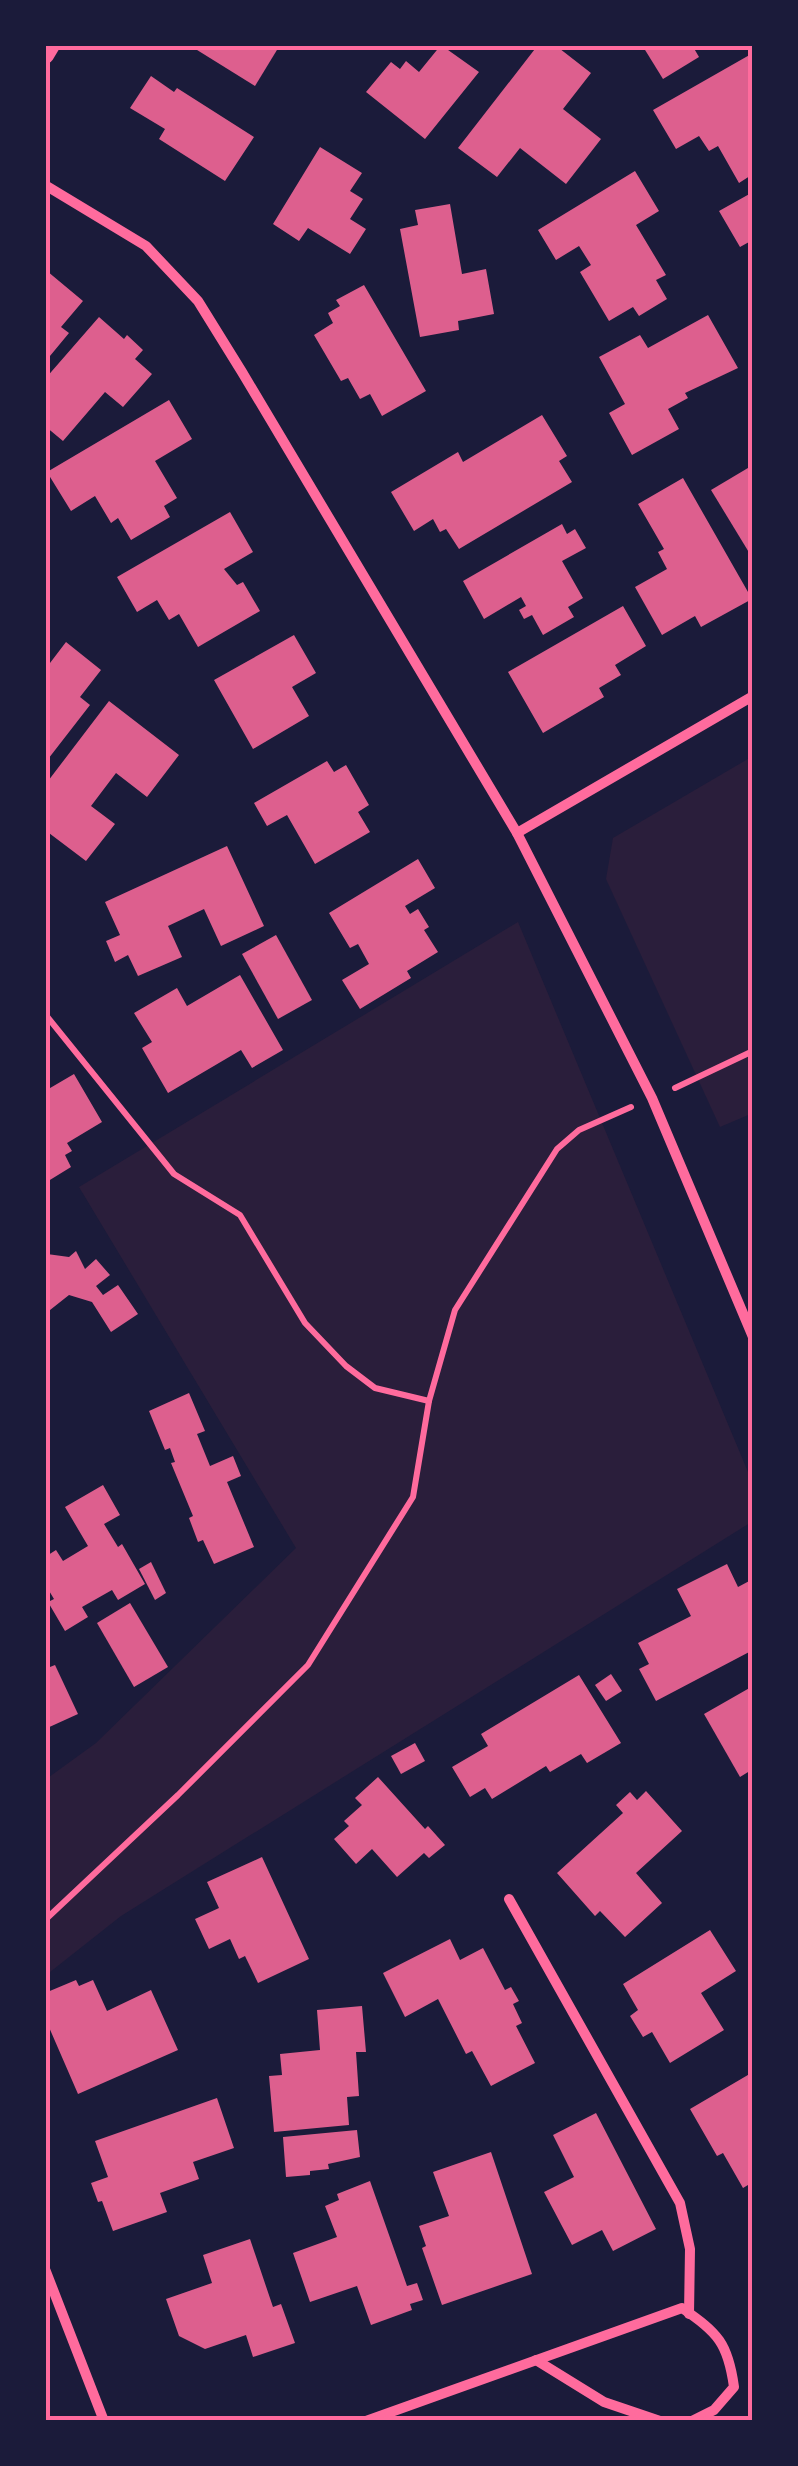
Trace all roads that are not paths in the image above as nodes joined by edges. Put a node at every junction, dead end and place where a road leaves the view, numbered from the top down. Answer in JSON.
{"nodes":[{"id":1,"x":52,"y":45,"type":"edge"},
{"id":2,"x":45,"y":55,"type":"edge"},
{"id":3,"x":45,"y":185,"type":"edge"},
{"id":4,"x":753,"y":696,"type":"edge"},
{"id":5,"x":517,"y":833,"type":"junction"},
{"id":6,"x":753,"y":1336,"type":"edge"},
{"id":7,"x":508,"y":1899,"type":"dead end"},
{"id":8,"x":45,"y":2270,"type":"edge"},
{"id":9,"x":690,"y":2314,"type":"junction"},
{"id":10,"x":536,"y":2360,"type":"junction"},
{"id":11,"x":104,"y":2421,"type":"edge"},
{"id":12,"x":366,"y":2421,"type":"edge"},
{"id":13,"x":660,"y":2421,"type":"edge"},
{"id":14,"x":692,"y":2421,"type":"edge"}],
"edges":[{"from":1,"to":2,"type":"street"},
{"from":3,"to":5,"type":"street"},
{"from":4,"to":5,"type":"street"},
{"from":5,"to":6,"type":"street"},
{"from":7,"to":9,"type":"street"},
{"from":8,"to":11,"type":"street"},
{"from":9,"to":10,"type":"street"},
{"from":9,"to":14,"type":"street"},
{"from":10,"to":12,"type":"street"},
{"from":10,"to":13,"type":"street"}]}
